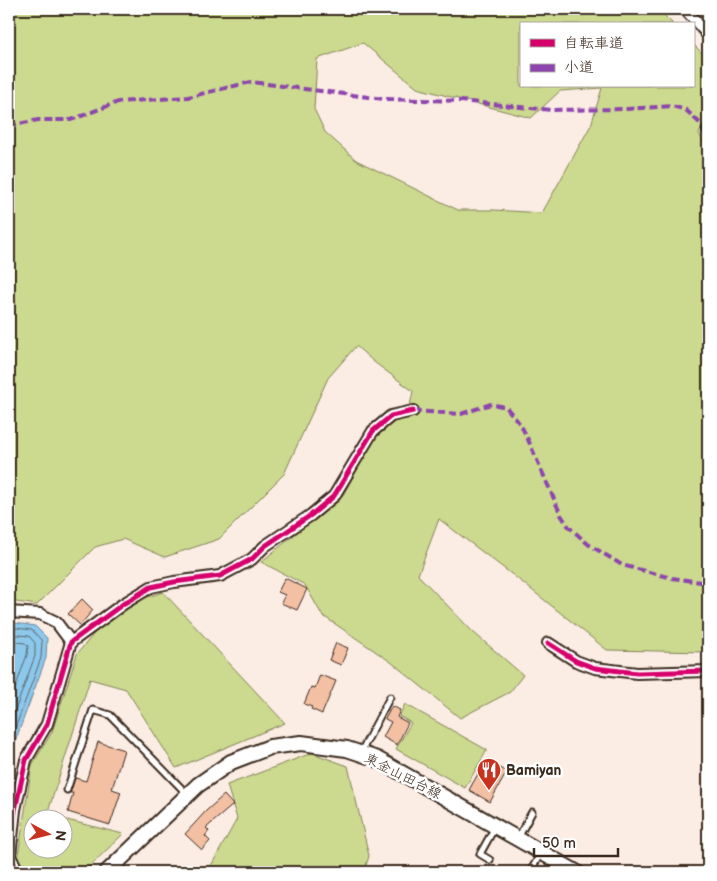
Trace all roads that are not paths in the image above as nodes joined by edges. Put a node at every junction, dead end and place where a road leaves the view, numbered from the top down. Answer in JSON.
{"nodes":[{"id":1,"x":685,"y":9,"type":"edge"},
{"id":2,"x":708,"y":35,"type":"edge"},
{"id":3,"x":413,"y":411,"type":"dead end"},
{"id":4,"x":9,"y":612,"type":"edge"},
{"id":5,"x":71,"y":642,"type":"junction"},
{"id":6,"x":548,"y":643,"type":"dead end"},
{"id":7,"x":708,"y":671,"type":"edge"},
{"id":8,"x":390,"y":697,"type":"dead end"},
{"id":9,"x":360,"y":754,"type":"junction"},
{"id":10,"x":67,"y":790,"type":"dead end"},
{"id":11,"x":188,"y":795,"type":"junction"},
{"id":12,"x":532,"y":812,"type":"dead end"},
{"id":13,"x":495,"y":826,"type":"junction"},
{"id":14,"x":517,"y":839,"type":"junction"},
{"id":15,"x":541,"y":852,"type":"junction"},
{"id":16,"x":490,"y":860,"type":"dead end"},
{"id":17,"x":18,"y":872,"type":"edge"},
{"id":18,"x":107,"y":872,"type":"edge"},
{"id":19,"x":530,"y":872,"type":"edge"},
{"id":20,"x":576,"y":872,"type":"edge"}],
"edges":[{"from":1,"to":2,"type":"street"},
{"from":3,"to":5,"type":"street"},
{"from":4,"to":5,"type":"street"},
{"from":5,"to":17,"type":"street"},
{"from":6,"to":7,"type":"street"},
{"from":8,"to":9,"type":"lane"},
{"from":9,"to":11,"type":"main road","name":"東金山田台線"},
{"from":9,"to":13,"type":"main road","name":"東金山田台線"},
{"from":10,"to":11,"type":"lane"},
{"from":11,"to":18,"type":"main road","name":"東金山田台線"},
{"from":12,"to":14,"type":"lane"},
{"from":13,"to":14,"type":"main road","name":"東金山田台線"},
{"from":13,"to":16,"type":"lane"},
{"from":14,"to":15,"type":"main road","name":"東金山田台線"},
{"from":15,"to":19,"type":"lane"},
{"from":15,"to":20,"type":"main road","name":"東金山田台線"}]}
